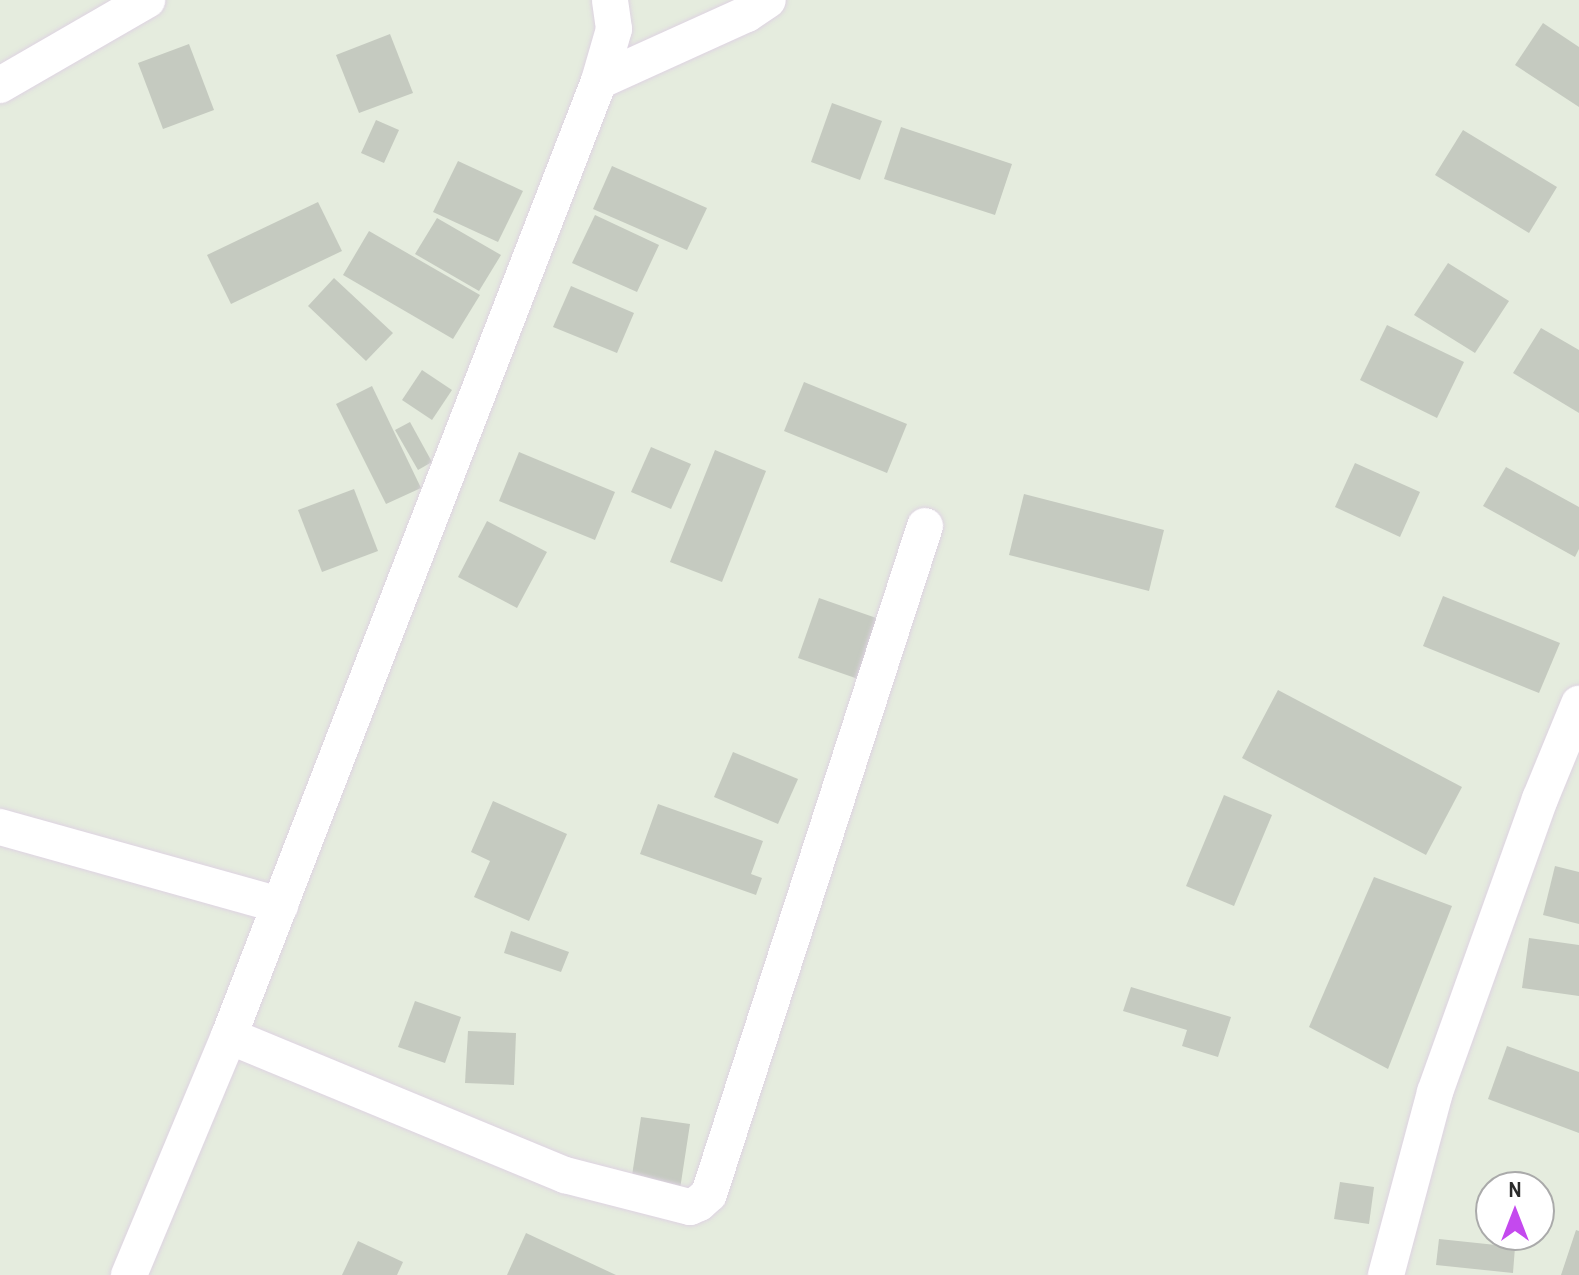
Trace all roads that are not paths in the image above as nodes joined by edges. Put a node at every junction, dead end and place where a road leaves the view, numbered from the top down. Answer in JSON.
{"nodes":[{"id":1,"x":147,"y":0,"type":"edge"},
{"id":2,"x":610,"y":0,"type":"edge"},
{"id":3,"x":768,"y":0,"type":"edge"},
{"id":4,"x":599,"y":81,"type":"junction"},
{"id":5,"x":0,"y":85,"type":"edge"},
{"id":6,"x":925,"y":526,"type":"dead end"},
{"id":7,"x":1579,"y":704,"type":"edge"},
{"id":8,"x":0,"y":827,"type":"edge"},
{"id":9,"x":280,"y":905,"type":"junction"},
{"id":10,"x":229,"y":1036,"type":"junction"},
{"id":11,"x":129,"y":1275,"type":"edge"},
{"id":12,"x":1386,"y":1275,"type":"edge"}],
"edges":[{"from":1,"to":5,"type":"street"},
{"from":2,"to":4,"type":"street"},
{"from":3,"to":4,"type":"street"},
{"from":4,"to":9,"type":"street"},
{"from":6,"to":10,"type":"street"},
{"from":7,"to":12,"type":"street"},
{"from":8,"to":9,"type":"street"},
{"from":9,"to":10,"type":"street"},
{"from":10,"to":11,"type":"street"}]}
